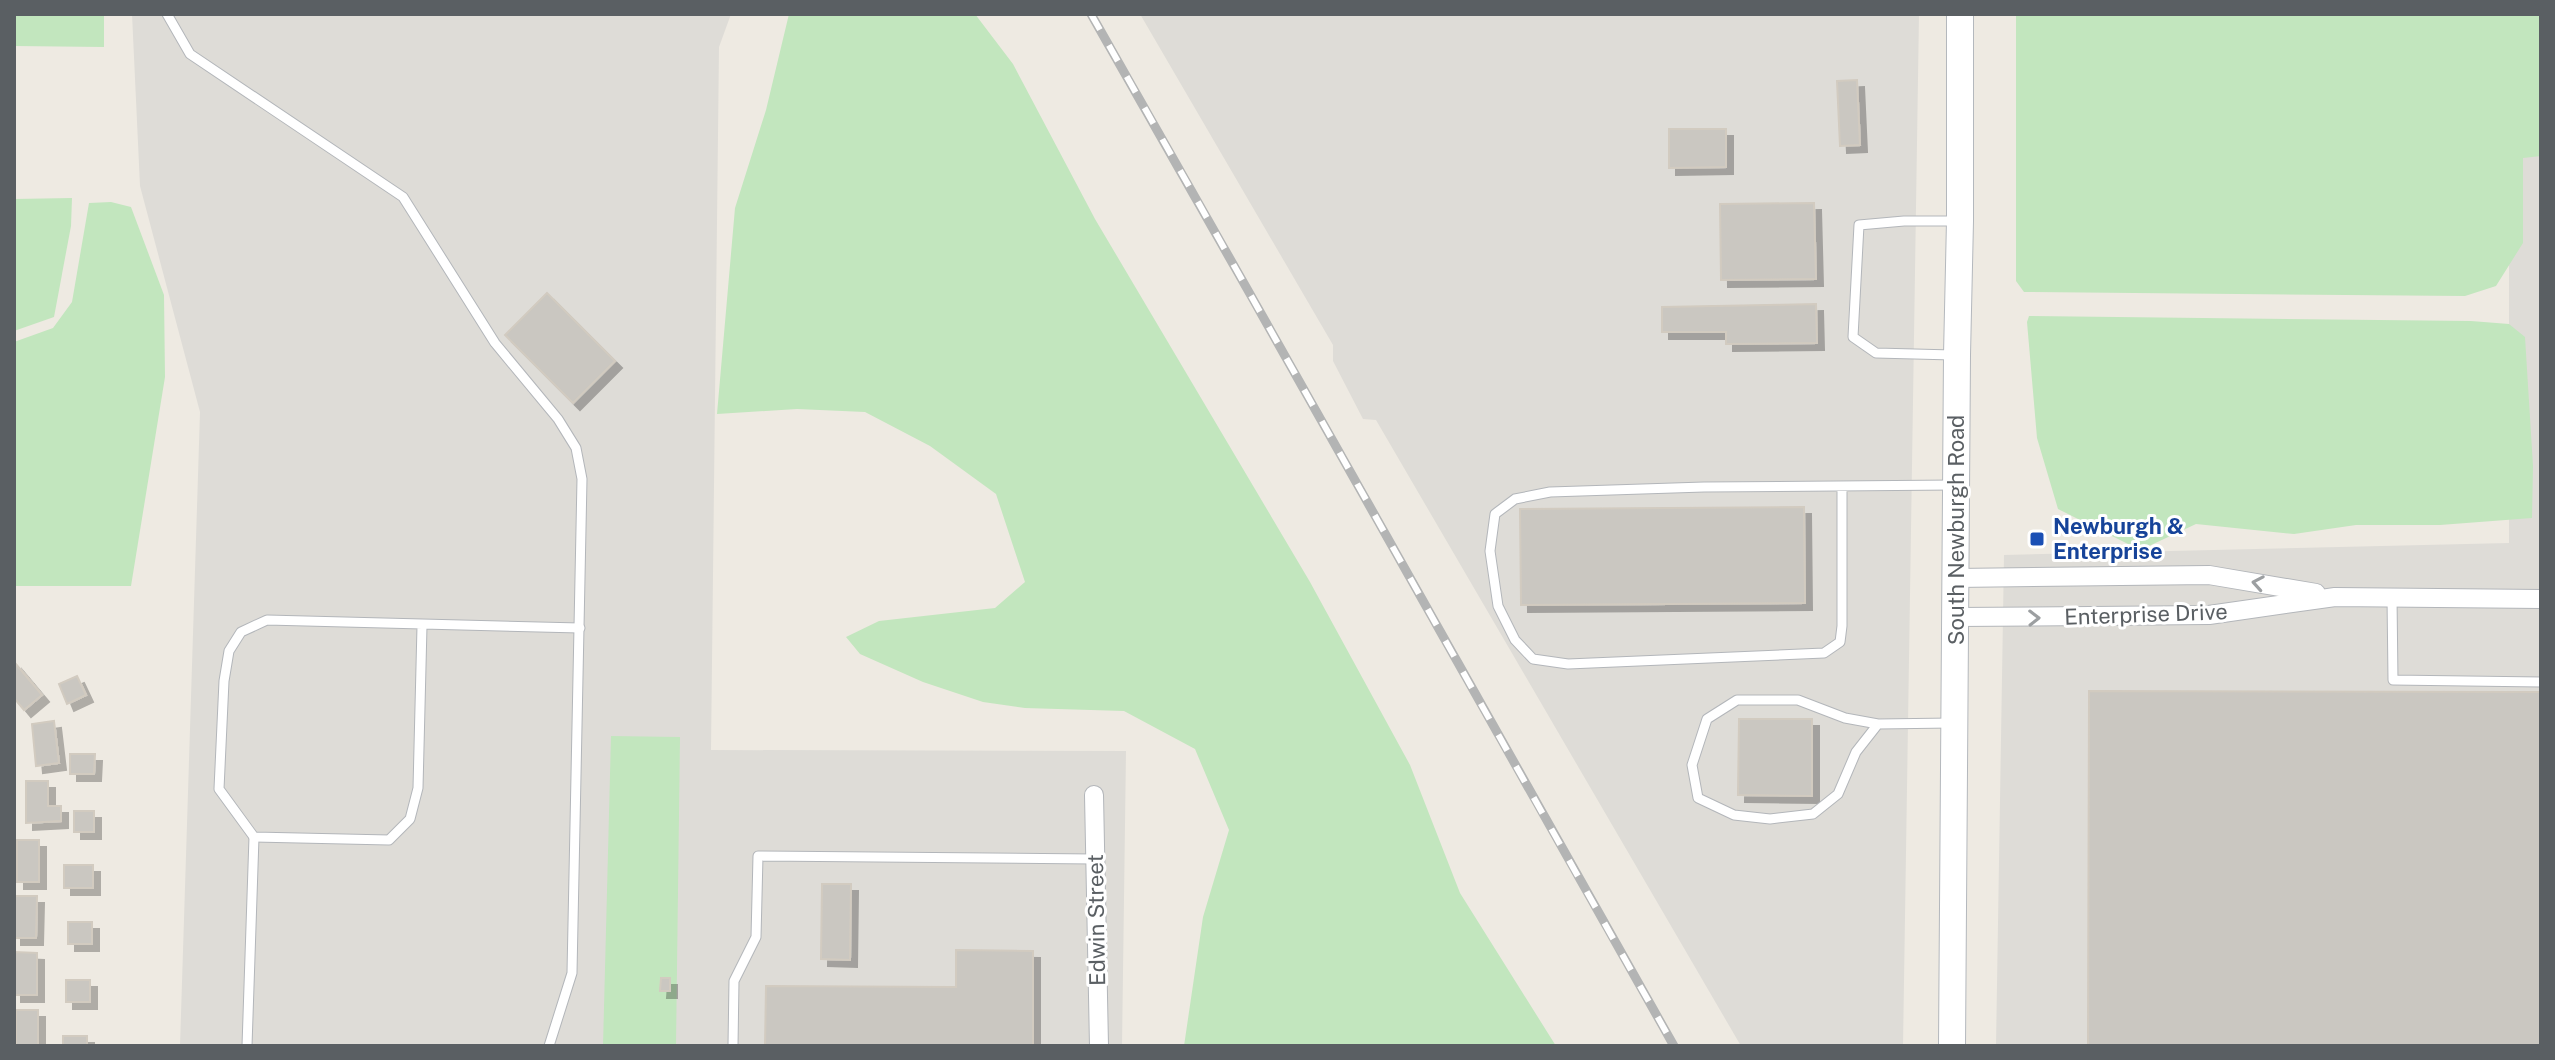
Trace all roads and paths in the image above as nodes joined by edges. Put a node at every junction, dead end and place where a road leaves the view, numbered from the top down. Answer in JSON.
{"nodes":[{"id":1,"x":167,"y":14,"type":"edge"},
{"id":2,"x":1960,"y":14,"type":"edge"},
{"id":3,"x":1960,"y":221,"type":"junction"},
{"id":4,"x":1957,"y":355,"type":"junction"},
{"id":5,"x":1957,"y":485,"type":"junction"},
{"id":6,"x":1842,"y":486,"type":"junction"},
{"id":7,"x":1956,"y":578,"type":"junction"},
{"id":8,"x":2335,"y":597,"type":"junction"},
{"id":9,"x":2392,"y":597,"type":"junction"},
{"id":10,"x":2541,"y":599,"type":"edge"},
{"id":11,"x":1956,"y":617,"type":"junction"},
{"id":12,"x":422,"y":626,"type":"junction"},
{"id":13,"x":580,"y":628,"type":"junction"},
{"id":14,"x":2541,"y":682,"type":"edge"},
{"id":15,"x":1955,"y":723,"type":"junction"},
{"id":16,"x":1878,"y":724,"type":"junction"},
{"id":17,"x":1094,"y":795,"type":"dead end"},
{"id":18,"x":254,"y":837,"type":"junction"},
{"id":19,"x":1094,"y":859,"type":"junction"},
{"id":20,"x":247,"y":1046,"type":"edge"},
{"id":21,"x":549,"y":1046,"type":"edge"},
{"id":22,"x":733,"y":1046,"type":"edge"},
{"id":23,"x":1099,"y":1046,"type":"edge"},
{"id":24,"x":1952,"y":1046,"type":"edge"}],
"edges":[{"from":1,"to":13,"type":"lane"},
{"from":2,"to":3,"type":"main road","name":"South Newburgh Road"},
{"from":3,"to":4,"type":"main road","name":"South Newburgh Road"},
{"from":3,"to":4,"type":"lane"},
{"from":4,"to":5,"type":"main road","name":"South Newburgh Road"},
{"from":5,"to":6,"type":"lane"},
{"from":5,"to":7,"type":"main road","name":"South Newburgh Road"},
{"from":6,"to":6,"type":"lane"},
{"from":8,"to":7,"type":"street","name":"Enterprise Drive","one_way":true},
{"from":7,"to":11,"type":"main road","name":"South Newburgh Road"},
{"from":8,"to":9,"type":"street","name":"Enterprise Drive"},
{"from":11,"to":8,"type":"street","name":"Enterprise Drive","one_way":true},
{"from":9,"to":10,"type":"street","name":"Enterprise Drive"},
{"from":9,"to":14,"type":"lane"},
{"from":11,"to":15,"type":"main road","name":"South Newburgh Road"},
{"from":12,"to":13,"type":"lane"},
{"from":12,"to":18,"type":"lane"},
{"from":12,"to":18,"type":"lane"},
{"from":13,"to":21,"type":"lane"},
{"from":15,"to":16,"type":"lane"},
{"from":15,"to":24,"type":"main road","name":"South Newburgh Road"},
{"from":16,"to":16,"type":"lane"},
{"from":17,"to":19,"type":"street","name":"Edwin Street"},
{"from":18,"to":20,"type":"lane"},
{"from":19,"to":22,"type":"lane"},
{"from":19,"to":23,"type":"street","name":"Edwin Street"}]}
